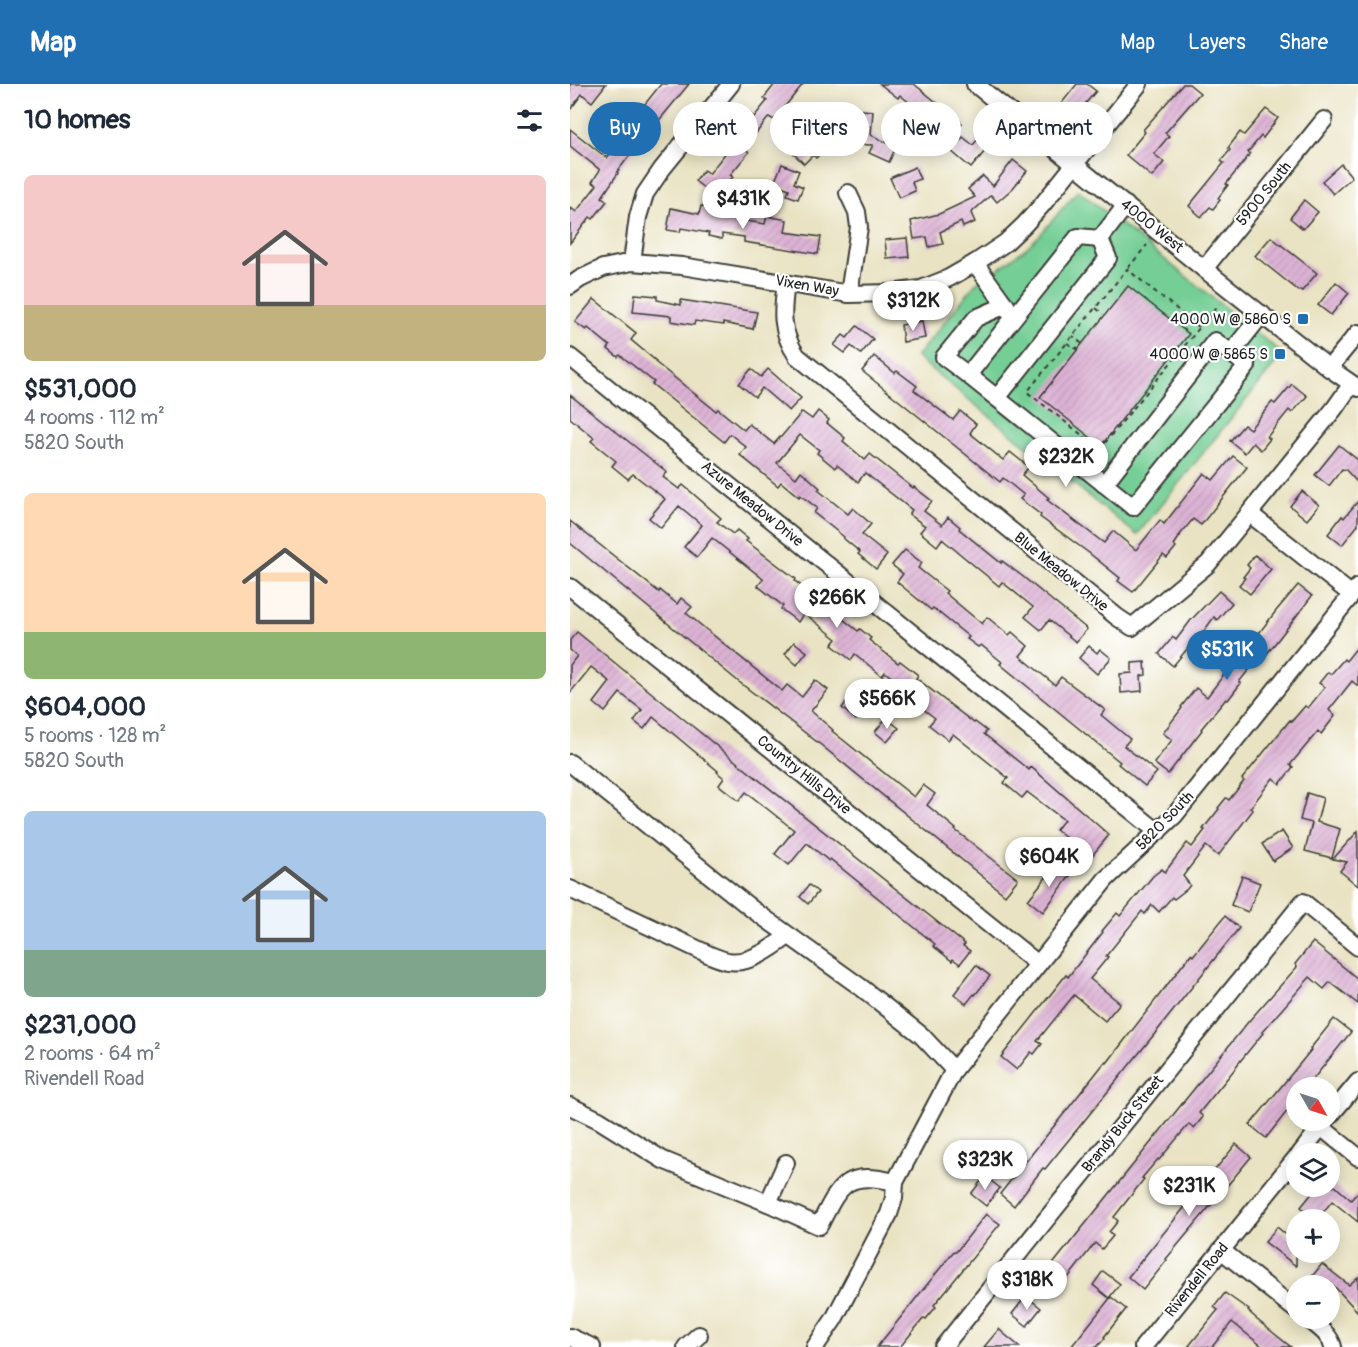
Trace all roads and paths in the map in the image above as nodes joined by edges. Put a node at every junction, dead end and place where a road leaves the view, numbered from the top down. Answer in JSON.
{"nodes":[{"id":1,"x":731,"y":84,"type":"edge"},
{"id":2,"x":975,"y":84,"type":"edge"},
{"id":3,"x":1139,"y":84,"type":"edge"},
{"id":4,"x":1324,"y":120,"type":"dead end"},
{"id":5,"x":1074,"y":164,"type":"junction"},
{"id":6,"x":848,"y":193,"type":"dead end"},
{"id":7,"x":1126,"y":205,"type":"junction"},
{"id":8,"x":1100,"y":239,"type":"junction"},
{"id":9,"x":1147,"y":245,"type":"dead end"},
{"id":10,"x":632,"y":262,"type":"junction"},
{"id":11,"x":975,"y":263,"type":"junction"},
{"id":12,"x":1204,"y":268,"type":"junction"},
{"id":13,"x":1127,"y":269,"type":"junction"},
{"id":14,"x":786,"y":283,"type":"junction"},
{"id":15,"x":570,"y":286,"type":"edge"},
{"id":16,"x":849,"y":294,"type":"junction"},
{"id":17,"x":1219,"y":304,"type":"dead end"},
{"id":18,"x":1096,"y":308,"type":"junction"},
{"id":19,"x":1009,"y":311,"type":"junction"},
{"id":20,"x":1103,"y":314,"type":"dead end"},
{"id":21,"x":1262,"y":314,"type":"junction"},
{"id":22,"x":1199,"y":327,"type":"junction"},
{"id":23,"x":1358,"y":333,"type":"edge"},
{"id":24,"x":1073,"y":336,"type":"junction"},
{"id":25,"x":1067,"y":343,"type":"junction"},
{"id":26,"x":1231,"y":353,"type":"junction"},
{"id":27,"x":570,"y":357,"type":"edge"},
{"id":28,"x":1329,"y":368,"type":"junction"},
{"id":29,"x":968,"y":375,"type":"junction"},
{"id":30,"x":1355,"y":387,"type":"edge"},
{"id":31,"x":997,"y":398,"type":"junction"},
{"id":32,"x":1104,"y":484,"type":"junction"},
{"id":33,"x":1250,"y":514,"type":"junction"},
{"id":34,"x":570,"y":587,"type":"edge"},
{"id":35,"x":1355,"y":591,"type":"edge"},
{"id":36,"x":570,"y":763,"type":"edge"},
{"id":37,"x":1158,"y":832,"type":"junction"},
{"id":38,"x":570,"y":889,"type":"edge"},
{"id":39,"x":788,"y":936,"type":"junction"},
{"id":40,"x":1358,"y":946,"type":"edge"},
{"id":41,"x":1038,"y":964,"type":"junction"},
{"id":42,"x":954,"y":1070,"type":"junction"},
{"id":43,"x":1358,"y":1082,"type":"edge"},
{"id":44,"x":1340,"y":1104,"type":"edge"},
{"id":45,"x":570,"y":1106,"type":"edge"},
{"id":46,"x":1319,"y":1131,"type":"edge"},
{"id":47,"x":1334,"y":1131,"type":"edge"},
{"id":48,"x":1309,"y":1143,"type":"edge"},
{"id":49,"x":1358,"y":1157,"type":"edge"},
{"id":50,"x":786,"y":1163,"type":"dead end"},
{"id":51,"x":1286,"y":1170,"type":"edge"},
{"id":52,"x":895,"y":1182,"type":"junction"},
{"id":53,"x":768,"y":1203,"type":"junction"},
{"id":54,"x":1221,"y":1250,"type":"junction"},
{"id":55,"x":1286,"y":1302,"type":"edge"},
{"id":56,"x":1320,"y":1329,"type":"edge"},
{"id":57,"x":699,"y":1335,"type":"dead end"},
{"id":58,"x":570,"y":1337,"type":"edge"},
{"id":59,"x":592,"y":1347,"type":"edge"},
{"id":60,"x":686,"y":1347,"type":"edge"},
{"id":61,"x":815,"y":1347,"type":"edge"},
{"id":62,"x":943,"y":1347,"type":"edge"},
{"id":63,"x":1143,"y":1347,"type":"edge"},
{"id":64,"x":1332,"y":1347,"type":"edge"}],
"edges":[{"from":1,"to":10,"type":"street"},
{"from":2,"to":5,"type":"street","name":"4000 West"},
{"from":3,"to":5,"type":"street","name":"Vixen Way"},
{"from":4,"to":12,"type":"street","name":"5900 South"},
{"from":5,"to":7,"type":"street","name":"4000 West"},
{"from":5,"to":11,"type":"street","name":"Vixen Way"},
{"from":6,"to":16,"type":"street"},
{"from":7,"to":8,"type":"street"},
{"from":7,"to":12,"type":"street","name":"4000 West"},
{"from":8,"to":19,"type":"street"},
{"from":8,"to":31,"type":"street"},
{"from":9,"to":13,"type":"path"},
{"from":10,"to":14,"type":"street","name":"Vixen Way"},
{"from":10,"to":15,"type":"street","name":"Vixen Way"},
{"from":11,"to":16,"type":"street","name":"Vixen Way"},
{"from":11,"to":19,"type":"street"},
{"from":12,"to":21,"type":"street","name":"4000 West"},
{"from":13,"to":18,"type":"path"},
{"from":13,"to":22,"type":"path"},
{"from":14,"to":16,"type":"street","name":"Vixen Way"},
{"from":14,"to":33,"type":"street","name":"Blue Meadow Drive"},
{"from":17,"to":22,"type":"path"},
{"from":18,"to":20,"type":"path"},
{"from":18,"to":24,"type":"path"},
{"from":19,"to":29,"type":"street"},
{"from":19,"to":29,"type":"street"},
{"from":21,"to":26,"type":"street"},
{"from":21,"to":28,"type":"street","name":"4000 West"},
{"from":22,"to":25,"type":"path"},
{"from":23,"to":28,"type":"street"},
{"from":24,"to":25,"type":"path"},
{"from":24,"to":25,"type":"path"},
{"from":26,"to":32,"type":"street"},
{"from":26,"to":32,"type":"street"},
{"from":27,"to":37,"type":"street","name":"Azure Meadow Drive"},
{"from":28,"to":30,"type":"street","name":"4000 West"},
{"from":29,"to":31,"type":"street"},
{"from":30,"to":33,"type":"street","name":"Blue Meadow Drive"},
{"from":31,"to":32,"type":"street"},
{"from":33,"to":35,"type":"street"},
{"from":34,"to":41,"type":"street","name":"Country Hills Drive"},
{"from":35,"to":37,"type":"street","name":"5820 South"},
{"from":36,"to":39,"type":"street"},
{"from":37,"to":41,"type":"street","name":"5820 South"},
{"from":38,"to":39,"type":"street"},
{"from":39,"to":42,"type":"street"},
{"from":40,"to":62,"type":"street","name":"Brandy Buck Street"},
{"from":41,"to":42,"type":"street","name":"5820 South"},
{"from":42,"to":52,"type":"street","name":"5820 South"},
{"from":43,"to":44,"type":"street"},
{"from":45,"to":53,"type":"street"},
{"from":46,"to":48,"type":"street"},
{"from":47,"to":49,"type":"street"},
{"from":50,"to":53,"type":"street"},
{"from":51,"to":54,"type":"street","name":"Rivendell Road"},
{"from":52,"to":53,"type":"street"},
{"from":52,"to":61,"type":"street","name":"5820 South"},
{"from":54,"to":55,"type":"street"},
{"from":54,"to":63,"type":"street","name":"Rivendell Road"},
{"from":56,"to":64,"type":"street"},
{"from":57,"to":60,"type":"street"},
{"from":58,"to":59,"type":"street"}]}
